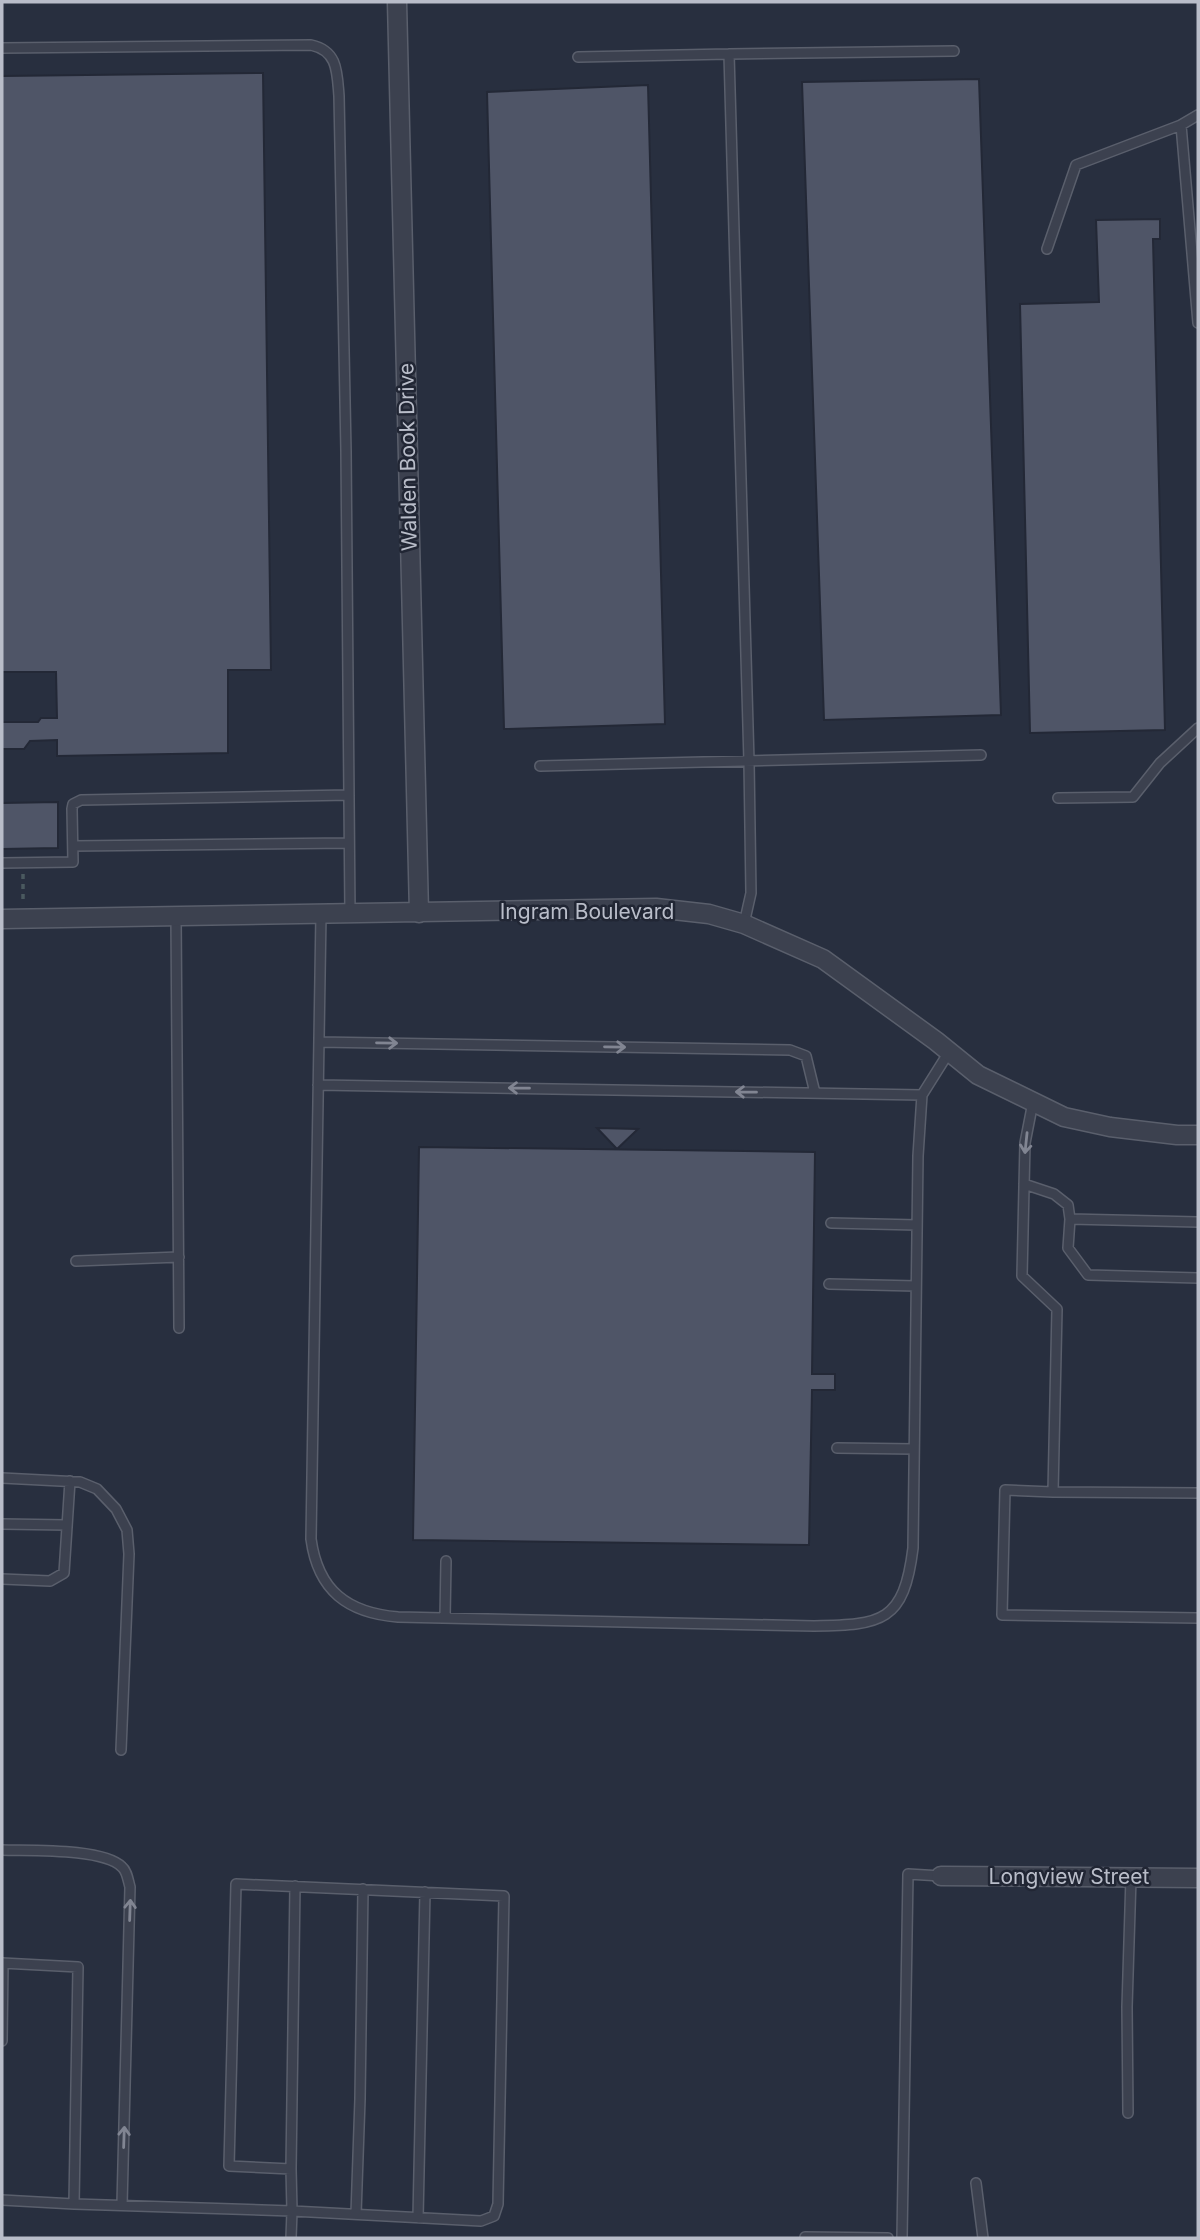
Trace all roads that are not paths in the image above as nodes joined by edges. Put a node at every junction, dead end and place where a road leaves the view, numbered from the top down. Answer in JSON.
{"nodes":[{"id":1,"x":397,"y":2,"type":"edge"},
{"id":2,"x":2,"y":48,"type":"edge"},
{"id":3,"x":954,"y":51,"type":"dead end"},
{"id":4,"x":729,"y":54,"type":"junction"},
{"id":5,"x":578,"y":57,"type":"dead end"},
{"id":6,"x":1198,"y":115,"type":"edge"},
{"id":7,"x":1181,"y":125,"type":"junction"},
{"id":8,"x":1047,"y":248,"type":"dead end"},
{"id":9,"x":1198,"y":323,"type":"edge"},
{"id":10,"x":1198,"y":728,"type":"edge"},
{"id":11,"x":981,"y":755,"type":"dead end"},
{"id":12,"x":749,"y":762,"type":"junction"},
{"id":13,"x":540,"y":766,"type":"dead end"},
{"id":14,"x":349,"y":795,"type":"junction"},
{"id":15,"x":1058,"y":798,"type":"dead end"},
{"id":16,"x":349,"y":843,"type":"junction"},
{"id":17,"x":73,"y":846,"type":"junction"},
{"id":18,"x":2,"y":863,"type":"edge"},
{"id":19,"x":419,"y":913,"type":"junction"},
{"id":20,"x":321,"y":914,"type":"junction"},
{"id":21,"x":350,"y":914,"type":"junction"},
{"id":22,"x":176,"y":917,"type":"junction"},
{"id":23,"x":2,"y":919,"type":"edge"},
{"id":24,"x":744,"y":925,"type":"junction"},
{"id":25,"x":319,"y":1042,"type":"junction"},
{"id":26,"x":949,"y":1052,"type":"junction"},
{"id":27,"x":318,"y":1085,"type":"junction"},
{"id":28,"x":815,"y":1093,"type":"junction"},
{"id":29,"x":922,"y":1095,"type":"junction"},
{"id":30,"x":1033,"y":1102,"type":"junction"},
{"id":31,"x":1198,"y":1135,"type":"edge"},
{"id":32,"x":1024,"y":1184,"type":"junction"},
{"id":33,"x":1070,"y":1219,"type":"junction"},
{"id":34,"x":1198,"y":1222,"type":"edge"},
{"id":35,"x":831,"y":1223,"type":"dead end"},
{"id":36,"x":917,"y":1225,"type":"junction"},
{"id":37,"x":179,"y":1257,"type":"junction"},
{"id":38,"x":76,"y":1261,"type":"dead end"},
{"id":39,"x":1198,"y":1278,"type":"edge"},
{"id":40,"x":829,"y":1284,"type":"dead end"},
{"id":41,"x":916,"y":1286,"type":"junction"},
{"id":42,"x":179,"y":1328,"type":"dead end"},
{"id":43,"x":837,"y":1448,"type":"dead end"},
{"id":44,"x":914,"y":1449,"type":"junction"},
{"id":45,"x":2,"y":1478,"type":"edge"},
{"id":46,"x":70,"y":1481,"type":"junction"},
{"id":47,"x":1052,"y":1492,"type":"junction"},
{"id":48,"x":1198,"y":1493,"type":"edge"},
{"id":49,"x":2,"y":1524,"type":"edge"},
{"id":50,"x":67,"y":1525,"type":"junction"},
{"id":51,"x":446,"y":1561,"type":"dead end"},
{"id":52,"x":2,"y":1579,"type":"edge"},
{"id":53,"x":445,"y":1618,"type":"junction"},
{"id":54,"x":1198,"y":1618,"type":"edge"},
{"id":55,"x":121,"y":1750,"type":"dead end"},
{"id":56,"x":2,"y":1850,"type":"edge"},
{"id":57,"x":941,"y":1876,"type":"joint"},
{"id":58,"x":1131,"y":1877,"type":"junction"},
{"id":59,"x":1198,"y":1878,"type":"edge"},
{"id":60,"x":295,"y":1886,"type":"junction"},
{"id":61,"x":363,"y":1889,"type":"junction"},
{"id":62,"x":425,"y":1892,"type":"junction"},
{"id":63,"x":2,"y":1963,"type":"edge"},
{"id":64,"x":2,"y":2041,"type":"edge"},
{"id":65,"x":1128,"y":2113,"type":"dead end"},
{"id":66,"x":291,"y":2169,"type":"junction"},
{"id":67,"x":976,"y":2183,"type":"dead end"},
{"id":68,"x":2,"y":2200,"type":"edge"},
{"id":69,"x":74,"y":2204,"type":"junction"},
{"id":70,"x":122,"y":2205,"type":"junction"},
{"id":71,"x":292,"y":2211,"type":"junction"},
{"id":72,"x":356,"y":2214,"type":"junction"},
{"id":73,"x":418,"y":2218,"type":"junction"},
{"id":74,"x":805,"y":2237,"type":"edge"},
{"id":75,"x":291,"y":2238,"type":"edge"},
{"id":76,"x":888,"y":2238,"type":"edge"},
{"id":77,"x":902,"y":2238,"type":"edge"},
{"id":78,"x":983,"y":2238,"type":"edge"}],
"edges":[{"from":1,"to":19,"type":"street","name":"Walden Book Drive"},
{"from":2,"to":14,"type":"lane"},
{"from":3,"to":4,"type":"lane"},
{"from":4,"to":5,"type":"lane"},
{"from":4,"to":12,"type":"lane"},
{"from":6,"to":7,"type":"lane"},
{"from":7,"to":8,"type":"lane"},
{"from":7,"to":9,"type":"lane"},
{"from":10,"to":15,"type":"lane"},
{"from":11,"to":12,"type":"lane"},
{"from":12,"to":13,"type":"lane"},
{"from":12,"to":24,"type":"lane"},
{"from":14,"to":16,"type":"lane"},
{"from":14,"to":17,"type":"lane"},
{"from":16,"to":17,"type":"lane"},
{"from":16,"to":21,"type":"lane"},
{"from":17,"to":18,"type":"lane"},
{"from":19,"to":21,"type":"street","name":"Ingram Boulevard"},
{"from":19,"to":24,"type":"street","name":"Ingram Boulevard"},
{"from":20,"to":21,"type":"street","name":"Ingram Boulevard"},
{"from":20,"to":22,"type":"street","name":"Ingram Boulevard"},
{"from":20,"to":25,"type":"lane"},
{"from":22,"to":23,"type":"street","name":"Ingram Boulevard"},
{"from":22,"to":37,"type":"lane"},
{"from":24,"to":26,"type":"street","name":"Ingram Boulevard"},
{"from":25,"to":27,"type":"lane"},
{"from":25,"to":28,"type":"lane","one_way":true},
{"from":26,"to":29,"type":"lane"},
{"from":26,"to":30,"type":"street","name":"Ingram Boulevard"},
{"from":28,"to":27,"type":"lane","one_way":true},
{"from":27,"to":53,"type":"lane"},
{"from":28,"to":29,"type":"lane"},
{"from":29,"to":36,"type":"lane"},
{"from":30,"to":31,"type":"street","name":"Ingram Boulevard"},
{"from":30,"to":32,"type":"lane","one_way":true},
{"from":32,"to":33,"type":"lane"},
{"from":32,"to":47,"type":"lane"},
{"from":33,"to":34,"type":"lane"},
{"from":33,"to":39,"type":"lane"},
{"from":35,"to":36,"type":"lane"},
{"from":36,"to":41,"type":"lane"},
{"from":37,"to":38,"type":"lane"},
{"from":37,"to":42,"type":"lane"},
{"from":40,"to":41,"type":"lane"},
{"from":41,"to":44,"type":"lane"},
{"from":43,"to":44,"type":"lane"},
{"from":44,"to":53,"type":"lane"},
{"from":45,"to":46,"type":"lane"},
{"from":46,"to":50,"type":"lane"},
{"from":46,"to":55,"type":"lane"},
{"from":47,"to":48,"type":"lane"},
{"from":47,"to":54,"type":"lane"},
{"from":49,"to":50,"type":"lane"},
{"from":50,"to":52,"type":"lane"},
{"from":51,"to":53,"type":"lane"},
{"from":70,"to":56,"type":"lane","one_way":true},
{"from":57,"to":58,"type":"street","name":"Longview Street"},
{"from":57,"to":77,"type":"lane"},
{"from":58,"to":59,"type":"street","name":"Longview Street"},
{"from":58,"to":65,"type":"lane"},
{"from":60,"to":61,"type":"lane"},
{"from":60,"to":66,"type":"lane"},
{"from":60,"to":66,"type":"lane"},
{"from":61,"to":62,"type":"lane"},
{"from":61,"to":72,"type":"lane"},
{"from":62,"to":73,"type":"lane"},
{"from":62,"to":73,"type":"lane"},
{"from":63,"to":64,"type":"lane"},
{"from":63,"to":69,"type":"lane"},
{"from":66,"to":71,"type":"lane"},
{"from":67,"to":78,"type":"lane"},
{"from":68,"to":69,"type":"lane"},
{"from":69,"to":70,"type":"lane"},
{"from":70,"to":71,"type":"lane"},
{"from":71,"to":72,"type":"lane"},
{"from":71,"to":75,"type":"lane"},
{"from":72,"to":73,"type":"lane"},
{"from":74,"to":76,"type":"lane"}]}
